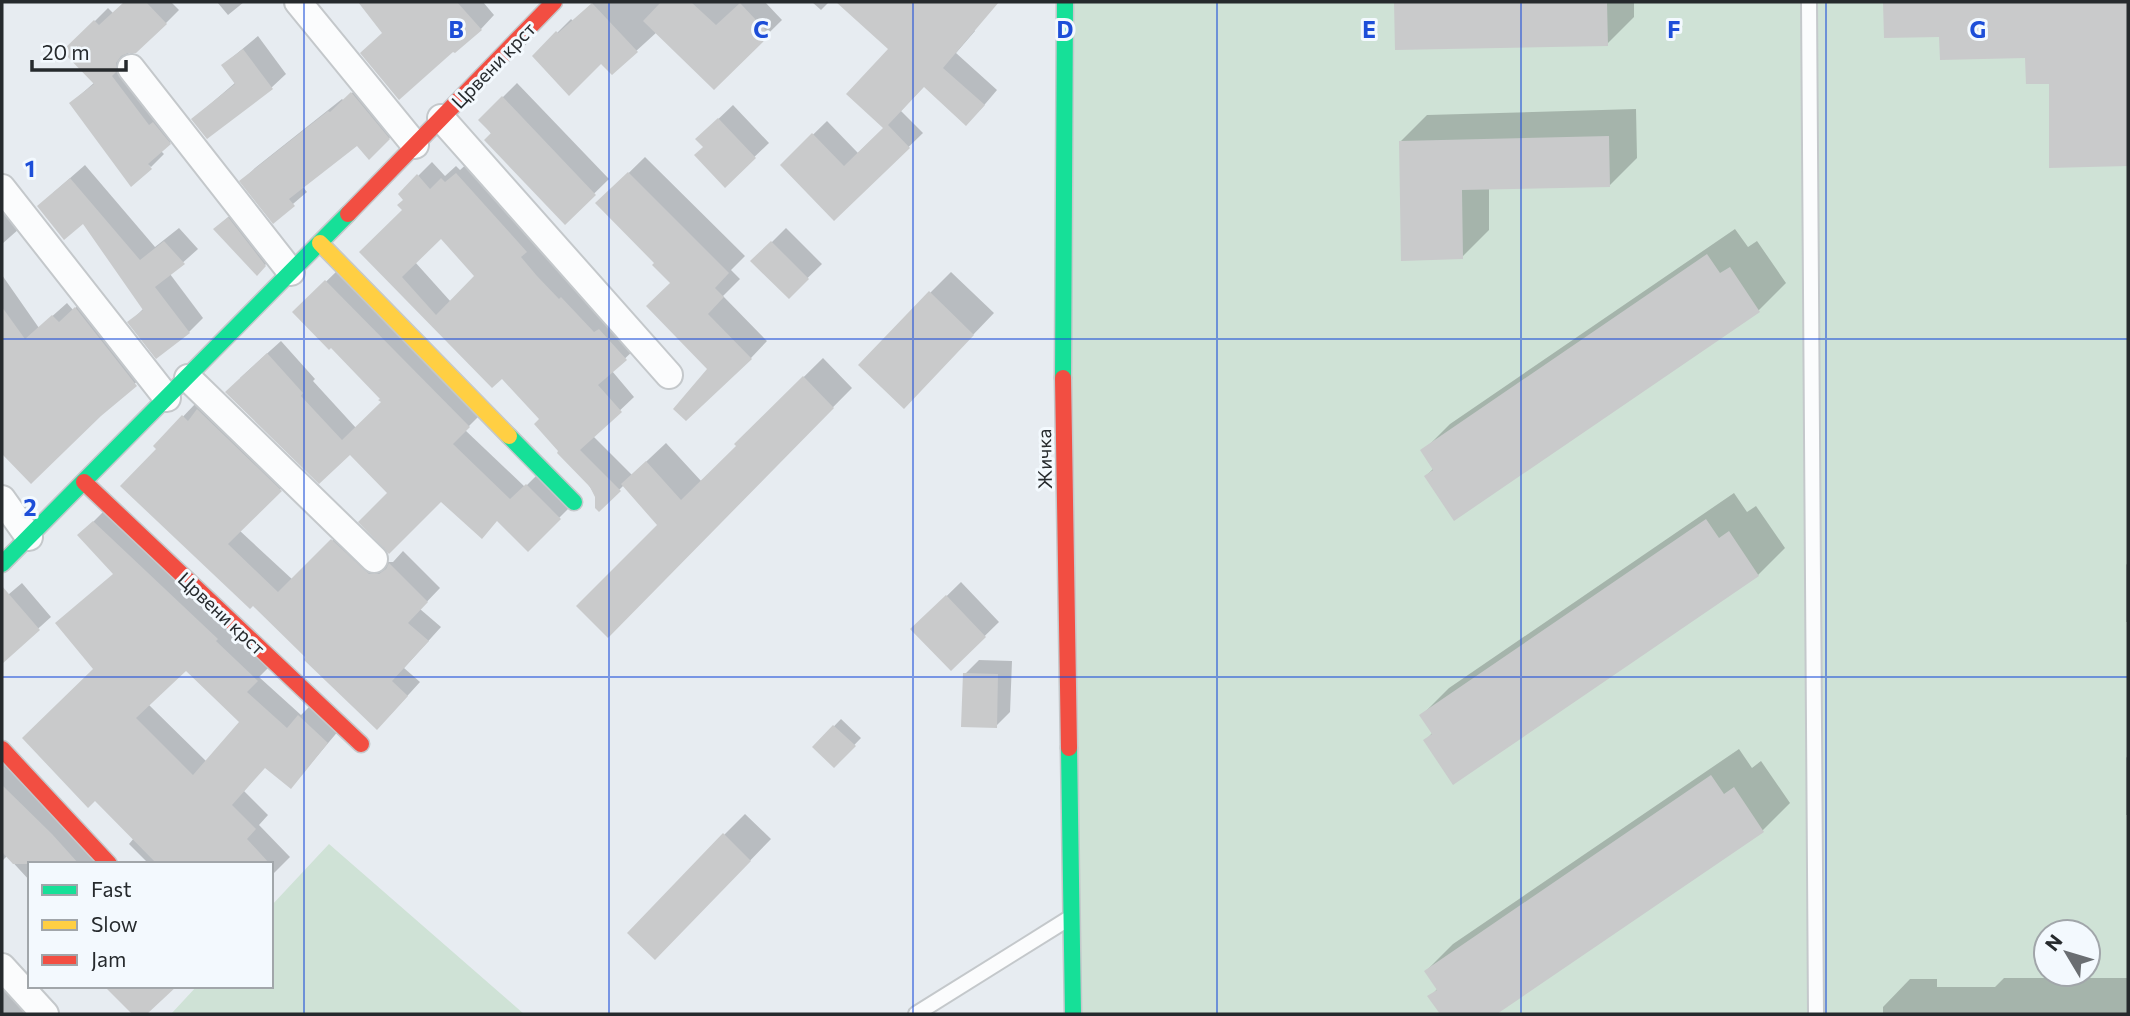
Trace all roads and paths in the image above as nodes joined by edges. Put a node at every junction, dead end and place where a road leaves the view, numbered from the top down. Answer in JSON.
{"nodes":[{"id":1,"x":298,"y":2,"type":"edge"},
{"id":2,"x":1065,"y":2,"type":"edge"},
{"id":3,"x":1810,"y":2,"type":"edge"},
{"id":4,"x":546,"y":5,"type":"edge"},
{"id":5,"x":131,"y":68,"type":"dead end"},
{"id":6,"x":441,"y":118,"type":"junction"},
{"id":7,"x":415,"y":145,"type":"junction"},
{"id":8,"x":2,"y":188,"type":"edge"},
{"id":9,"x":320,"y":243,"type":"junction"},
{"id":10,"x":291,"y":272,"type":"junction"},
{"id":11,"x":669,"y":375,"type":"dead end"},
{"id":12,"x":188,"y":378,"type":"junction"},
{"id":13,"x":167,"y":398,"type":"junction"},
{"id":14,"x":84,"y":482,"type":"junction"},
{"id":15,"x":2,"y":499,"type":"edge"},
{"id":16,"x":574,"y":502,"type":"dead end"},
{"id":17,"x":29,"y":537,"type":"junction"},
{"id":18,"x":374,"y":559,"type":"dead end"},
{"id":19,"x":2,"y":564,"type":"edge"},
{"id":20,"x":360,"y":744,"type":"dead end"},
{"id":21,"x":2,"y":749,"type":"edge"},
{"id":22,"x":107,"y":862,"type":"edge"},
{"id":23,"x":1073,"y":916,"type":"junction"},
{"id":24,"x":2,"y":967,"type":"edge"},
{"id":25,"x":46,"y":1014,"type":"edge"},
{"id":26,"x":916,"y":1014,"type":"edge"},
{"id":27,"x":1073,"y":1014,"type":"edge"},
{"id":28,"x":1816,"y":1014,"type":"edge"}],
"edges":[{"from":1,"to":7,"type":"street"},
{"from":2,"to":23,"type":"street","name":"Жичка"},
{"from":3,"to":28,"type":"lane"},
{"from":4,"to":6,"type":"street","name":"Црвени крст"},
{"from":5,"to":10,"type":"street"},
{"from":6,"to":7,"type":"street","name":"Црвени крст"},
{"from":6,"to":11,"type":"street","name":"Црвени крст"},
{"from":7,"to":9,"type":"street","name":"Црвени крст"},
{"from":8,"to":13,"type":"street"},
{"from":9,"to":10,"type":"street","name":"Црвени крст"},
{"from":9,"to":16,"type":"street"},
{"from":10,"to":12,"type":"street","name":"Црвени крст"},
{"from":12,"to":13,"type":"street","name":"Црвени крст"},
{"from":12,"to":18,"type":"street"},
{"from":13,"to":14,"type":"street","name":"Црвени крст"},
{"from":14,"to":17,"type":"street","name":"Црвени крст"},
{"from":14,"to":20,"type":"street","name":"Црвени крст"},
{"from":15,"to":17,"type":"street"},
{"from":17,"to":19,"type":"street","name":"Црвени крст"},
{"from":21,"to":22,"type":"street"},
{"from":23,"to":26,"type":"lane"},
{"from":23,"to":27,"type":"street","name":"Жичка"},
{"from":24,"to":25,"type":"street"}]}
